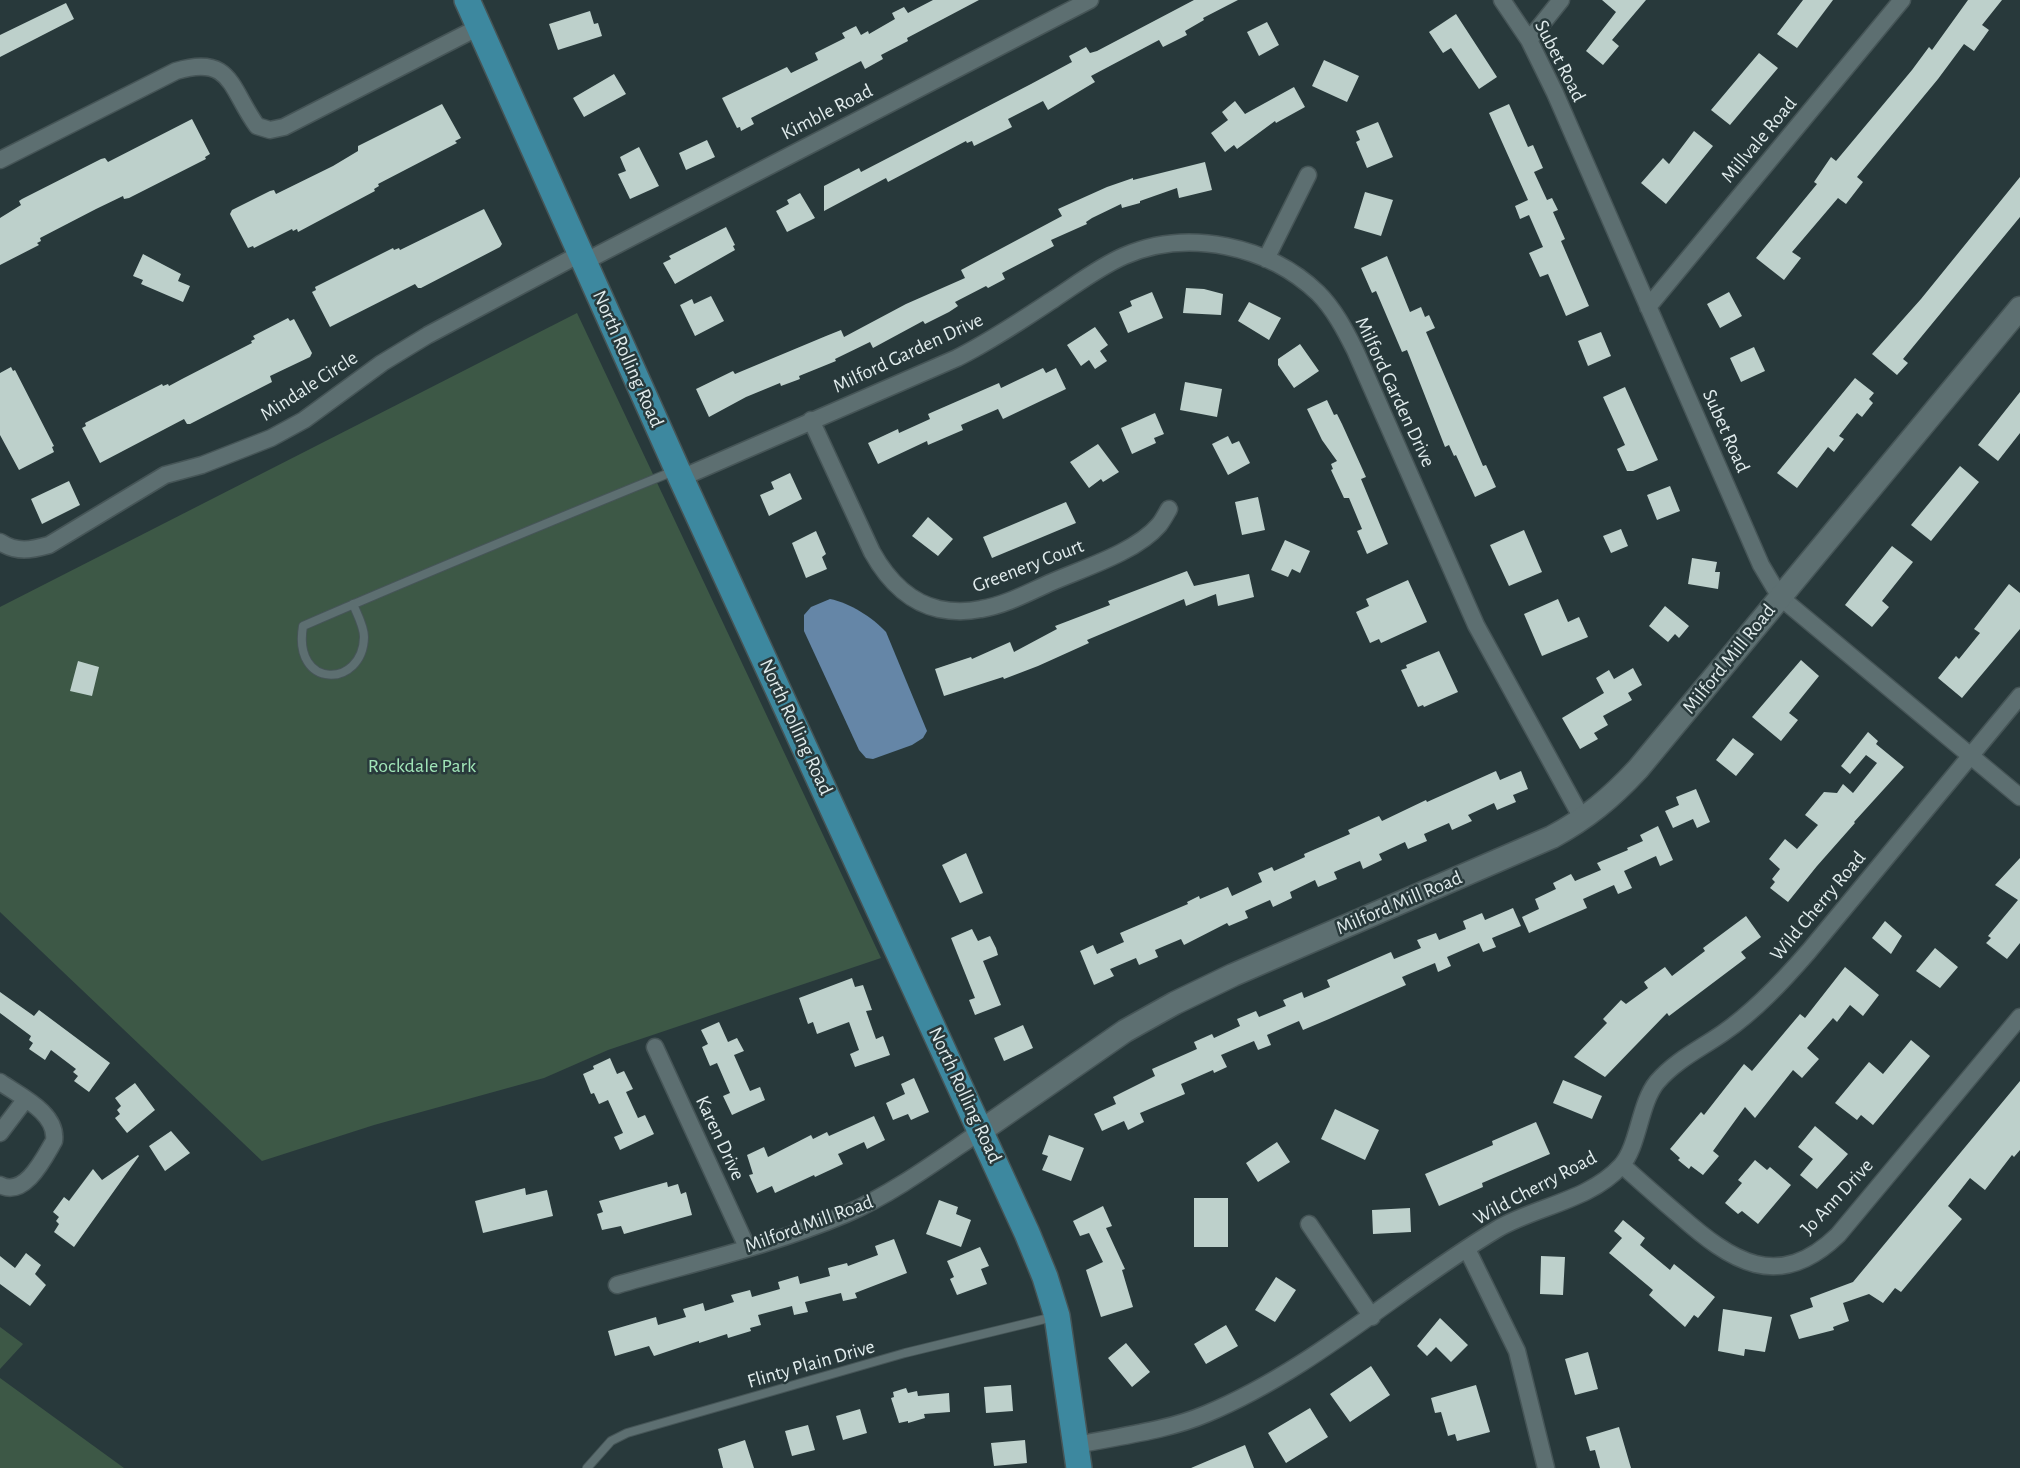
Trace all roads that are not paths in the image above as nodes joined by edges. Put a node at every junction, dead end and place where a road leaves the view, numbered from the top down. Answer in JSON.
{"nodes":[{"id":1,"x":467,"y":0,"type":"edge"},
{"id":2,"x":1090,"y":0,"type":"edge"},
{"id":3,"x":1502,"y":0,"type":"edge"},
{"id":4,"x":1562,"y":0,"type":"edge"},
{"id":5,"x":1902,"y":0,"type":"edge"},
{"id":6,"x":479,"y":27,"type":"junction"},
{"id":7,"x":1528,"y":40,"type":"junction"},
{"id":8,"x":0,"y":160,"type":"edge"},
{"id":9,"x":1308,"y":175,"type":"dead end"},
{"id":10,"x":582,"y":258,"type":"junction"},
{"id":11,"x":1266,"y":259,"type":"junction"},
{"id":12,"x":1648,"y":307,"type":"junction"},
{"id":13,"x":2020,"y":308,"type":"edge"},
{"id":14,"x":811,"y":420,"type":"junction"},
{"id":15,"x":680,"y":474,"type":"junction"},
{"id":16,"x":1169,"y":508,"type":"dead end"},
{"id":17,"x":0,"y":542,"type":"edge"},
{"id":18,"x":1780,"y":597,"type":"junction"},
{"id":19,"x":353,"y":604,"type":"junction"},
{"id":20,"x":2020,"y":696,"type":"edge"},
{"id":21,"x":1970,"y":756,"type":"junction"},
{"id":22,"x":2020,"y":797,"type":"edge"},
{"id":23,"x":1583,"y":820,"type":"junction"},
{"id":24,"x":2020,"y":1018,"type":"edge"},
{"id":25,"x":655,"y":1048,"type":"dead end"},
{"id":26,"x":0,"y":1082,"type":"edge"},
{"id":27,"x":26,"y":1100,"type":"junction"},
{"id":28,"x":981,"y":1130,"type":"junction"},
{"id":29,"x":0,"y":1133,"type":"edge"},
{"id":30,"x":1622,"y":1165,"type":"junction"},
{"id":31,"x":0,"y":1185,"type":"edge"},
{"id":32,"x":1309,"y":1224,"type":"dead end"},
{"id":33,"x":747,"y":1247,"type":"junction"},
{"id":34,"x":1467,"y":1249,"type":"junction"},
{"id":35,"x":617,"y":1285,"type":"dead end"},
{"id":36,"x":1057,"y":1316,"type":"junction"},
{"id":37,"x":1372,"y":1316,"type":"junction"},
{"id":38,"x":1078,"y":1456,"type":"edge"},
{"id":39,"x":587,"y":1468,"type":"edge"},
{"id":40,"x":1546,"y":1468,"type":"edge"}],
"edges":[{"from":1,"to":6,"type":"main road","name":"North Rolling Road"},
{"from":2,"to":10,"type":"street","name":"Kimble Road"},
{"from":3,"to":7,"type":"street","name":"Subet Road"},
{"from":4,"to":7,"type":"street"},
{"from":5,"to":12,"type":"street","name":"Millvale Road"},
{"from":6,"to":8,"type":"street"},
{"from":6,"to":10,"type":"main road","name":"North Rolling Road"},
{"from":7,"to":12,"type":"street","name":"Subet Road"},
{"from":9,"to":11,"type":"street"},
{"from":10,"to":15,"type":"main road","name":"North Rolling Road"},
{"from":10,"to":17,"type":"street","name":"Mindale Circle"},
{"from":11,"to":14,"type":"street","name":"Milford Garden Drive"},
{"from":11,"to":23,"type":"street","name":"Milford Garden Drive"},
{"from":12,"to":18,"type":"street","name":"Subet Road"},
{"from":13,"to":18,"type":"main road","name":"Milford Mill Road"},
{"from":14,"to":15,"type":"street","name":"Milford Garden Drive"},
{"from":14,"to":16,"type":"street","name":"Greenery Court"},
{"from":15,"to":19,"type":"lane"},
{"from":15,"to":28,"type":"main road","name":"North Rolling Road"},
{"from":18,"to":21,"type":"street","name":"Subet Road"},
{"from":18,"to":23,"type":"main road","name":"Milford Mill Road"},
{"from":19,"to":19,"type":"lane"},
{"from":20,"to":21,"type":"street","name":"Wild Cherry Road"},
{"from":21,"to":22,"type":"street","name":"Subet Road"},
{"from":21,"to":30,"type":"street","name":"Wild Cherry Road"},
{"from":23,"to":28,"type":"main road","name":"Milford Mill Road"},
{"from":24,"to":30,"type":"street","name":"Jo Ann Drive"},
{"from":25,"to":33,"type":"street","name":"Karen Drive"},
{"from":26,"to":27,"type":"street"},
{"from":27,"to":29,"type":"street"},
{"from":27,"to":31,"type":"street"},
{"from":28,"to":33,"type":"street","name":"Milford Mill Road"},
{"from":28,"to":36,"type":"main road","name":"North Rolling Road"},
{"from":30,"to":34,"type":"street","name":"Wild Cherry Road"},
{"from":32,"to":37,"type":"street"},
{"from":33,"to":35,"type":"street","name":"Milford Mill Road"},
{"from":34,"to":37,"type":"street","name":"Wild Cherry Road"},
{"from":34,"to":40,"type":"street"},
{"from":36,"to":38,"type":"main road","name":"North Rolling Road"},
{"from":36,"to":39,"type":"lane","name":"Flinty Plain Drive"},
{"from":37,"to":38,"type":"street","name":"Wild Cherry Road"}]}
